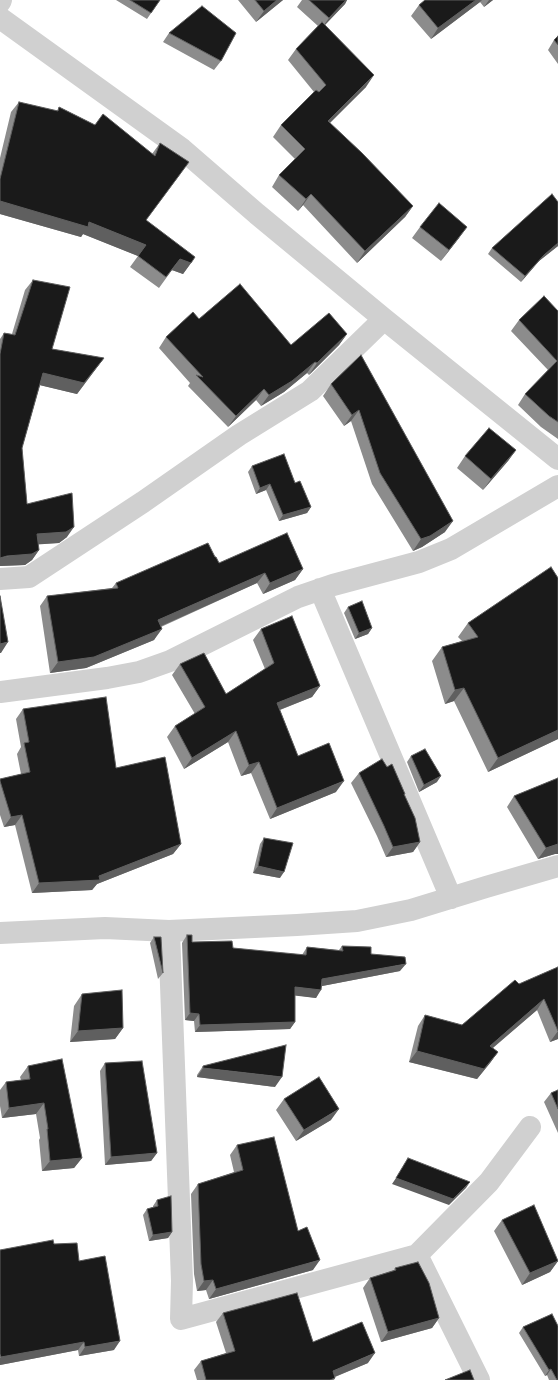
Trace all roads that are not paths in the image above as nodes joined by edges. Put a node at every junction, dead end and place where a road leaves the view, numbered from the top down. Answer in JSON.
{"nodes":[{"id":1,"x":0,"y":18,"type":"edge"},
{"id":2,"x":384,"y":319,"type":"junction"},
{"id":3,"x":558,"y":459,"type":"edge"},
{"id":4,"x":558,"y":486,"type":"edge"},
{"id":5,"x":0,"y":579,"type":"edge"},
{"id":6,"x":320,"y":589,"type":"junction"},
{"id":7,"x":0,"y":692,"type":"edge"},
{"id":8,"x":558,"y":866,"type":"edge"},
{"id":9,"x":451,"y":898,"type":"junction"},
{"id":10,"x":169,"y":932,"type":"junction"},
{"id":11,"x":0,"y":933,"type":"edge"},
{"id":12,"x":530,"y":1126,"type":"dead end"},
{"id":13,"x":417,"y":1255,"type":"junction"},
{"id":14,"x":479,"y":1380,"type":"edge"}],
"edges":[{"from":1,"to":2,"type":"street"},
{"from":2,"to":3,"type":"street"},
{"from":2,"to":5,"type":"street"},
{"from":4,"to":6,"type":"street"},
{"from":6,"to":7,"type":"street"},
{"from":6,"to":9,"type":"street"},
{"from":8,"to":9,"type":"street"},
{"from":9,"to":10,"type":"street"},
{"from":10,"to":11,"type":"street"},
{"from":10,"to":13,"type":"street"},
{"from":12,"to":13,"type":"street"},
{"from":13,"to":14,"type":"street"}]}
